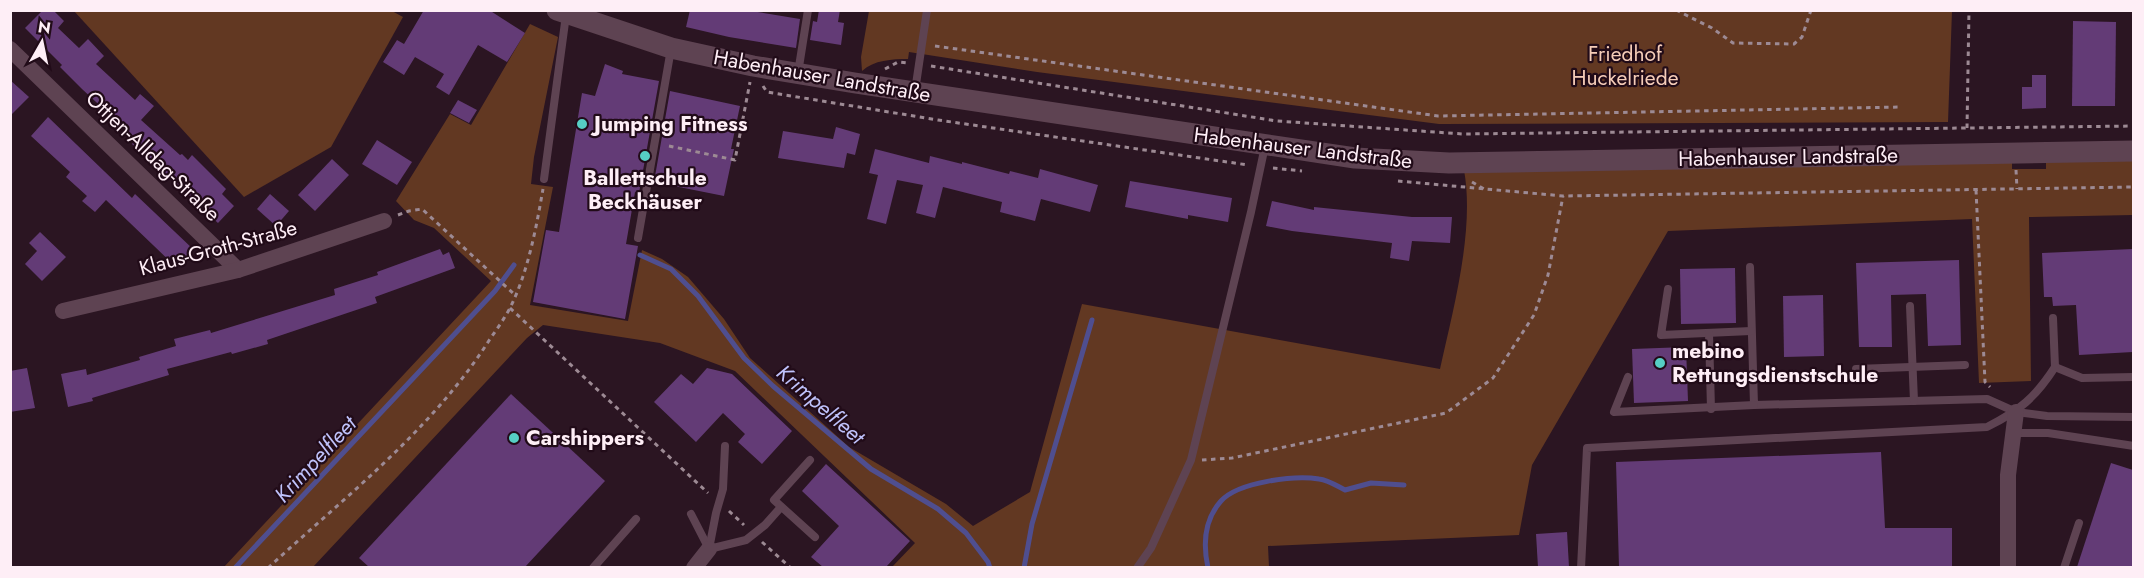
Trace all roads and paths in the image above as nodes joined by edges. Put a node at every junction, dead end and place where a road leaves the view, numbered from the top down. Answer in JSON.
{"nodes":[{"id":1,"x":808,"y":10,"type":"edge"},
{"id":2,"x":927,"y":10,"type":"edge"},
{"id":3,"x":1676,"y":10,"type":"edge"},
{"id":4,"x":1811,"y":10,"type":"edge"},
{"id":5,"x":1969,"y":10,"type":"edge"},
{"id":6,"x":562,"y":12,"type":"edge"},
{"id":7,"x":922,"y":44,"type":"junction"},
{"id":8,"x":10,"y":48,"type":"edge"},
{"id":9,"x":671,"y":48,"type":"junction"},
{"id":10,"x":919,"y":64,"type":"junction"},
{"id":11,"x":753,"y":66,"type":"junction"},
{"id":12,"x":798,"y":74,"type":"junction"},
{"id":13,"x":855,"y":83,"type":"junction"},
{"id":14,"x":915,"y":92,"type":"junction"},
{"id":15,"x":1900,"y":107,"type":"dead end"},
{"id":16,"x":2133,"y":126,"type":"edge"},
{"id":17,"x":1967,"y":128,"type":"junction"},
{"id":18,"x":1265,"y":145,"type":"junction"},
{"id":19,"x":669,"y":146,"type":"dead end"},
{"id":20,"x":2133,"y":151,"type":"edge"},
{"id":21,"x":1261,"y":167,"type":"junction"},
{"id":22,"x":1308,"y":172,"type":"dead end"},
{"id":23,"x":544,"y":179,"type":"joint"},
{"id":24,"x":1391,"y":180,"type":"dead end"},
{"id":25,"x":2133,"y":187,"type":"edge"},
{"id":26,"x":1976,"y":190,"type":"junction"},
{"id":27,"x":1563,"y":196,"type":"junction"},
{"id":28,"x":384,"y":221,"type":"joint"},
{"id":29,"x":638,"y":238,"type":"dead end"},
{"id":30,"x":1750,"y":267,"type":"dead end"},
{"id":31,"x":238,"y":270,"type":"junction"},
{"id":32,"x":1668,"y":289,"type":"dead end"},
{"id":33,"x":515,"y":295,"type":"junction"},
{"id":34,"x":1910,"y":306,"type":"dead end"},
{"id":35,"x":510,"y":308,"type":"junction"},
{"id":36,"x":63,"y":311,"type":"dead end"},
{"id":37,"x":2053,"y":318,"type":"dead end"},
{"id":38,"x":1751,"y":331,"type":"junction"},
{"id":39,"x":1709,"y":333,"type":"junction"},
{"id":40,"x":1965,"y":365,"type":"dead end"},
{"id":41,"x":1913,"y":366,"type":"junction"},
{"id":42,"x":2055,"y":367,"type":"junction"},
{"id":43,"x":1856,"y":369,"type":"dead end"},
{"id":44,"x":1628,"y":377,"type":"dead end"},
{"id":45,"x":2133,"y":377,"type":"edge"},
{"id":46,"x":1993,"y":390,"type":"dead end"},
{"id":47,"x":1914,"y":401,"type":"junction"},
{"id":48,"x":1754,"y":405,"type":"junction"},
{"id":49,"x":1711,"y":409,"type":"junction"},
{"id":50,"x":2016,"y":412,"type":"junction"},
{"id":51,"x":2133,"y":417,"type":"edge"},
{"id":52,"x":2013,"y":433,"type":"junction"},
{"id":53,"x":725,"y":446,"type":"dead end"},
{"id":54,"x":2133,"y":446,"type":"edge"},
{"id":55,"x":810,"y":460,"type":"dead end"},
{"id":56,"x":1191,"y":460,"type":"junction"},
{"id":57,"x":720,"y":503,"type":"junction"},
{"id":58,"x":781,"y":507,"type":"junction"},
{"id":59,"x":691,"y":514,"type":"dead end"},
{"id":60,"x":636,"y":519,"type":"dead end"},
{"id":61,"x":2079,"y":523,"type":"dead end"},
{"id":62,"x":754,"y":534,"type":"junction"},
{"id":63,"x":815,"y":537,"type":"dead end"},
{"id":64,"x":709,"y":549,"type":"junction"},
{"id":65,"x":268,"y":567,"type":"edge"},
{"id":66,"x":592,"y":567,"type":"edge"},
{"id":67,"x":694,"y":567,"type":"edge"},
{"id":68,"x":791,"y":567,"type":"edge"},
{"id":69,"x":1137,"y":567,"type":"edge"},
{"id":70,"x":1581,"y":567,"type":"edge"},
{"id":71,"x":2009,"y":567,"type":"edge"},
{"id":72,"x":2064,"y":567,"type":"edge"}],
"edges":[{"from":1,"to":12,"type":"lane"},
{"from":2,"to":7,"type":"lane"},
{"from":3,"to":4,"type":"path"},
{"from":5,"to":17,"type":"path"},
{"from":6,"to":9,"type":"street","name":"Habenhauser Landstraße"},
{"from":6,"to":23,"type":"lane"},
{"from":7,"to":10,"type":"lane"},
{"from":7,"to":15,"type":"path"},
{"from":8,"to":31,"type":"street","name":"Ottjen-Alldag-Straße"},
{"from":9,"to":11,"type":"street","name":"Habenhauser Landstraße"},
{"from":9,"to":29,"type":"lane"},
{"from":10,"to":13,"type":"path"},
{"from":10,"to":14,"type":"lane"},
{"from":10,"to":17,"type":"path"},
{"from":11,"to":12,"type":"street","name":"Habenhauser Landstraße"},
{"from":11,"to":19,"type":"path"},
{"from":11,"to":21,"type":"path"},
{"from":12,"to":13,"type":"street","name":"Habenhauser Landstraße"},
{"from":13,"to":14,"type":"street","name":"Habenhauser Landstraße"},
{"from":14,"to":18,"type":"street","name":"Habenhauser Landstraße"},
{"from":16,"to":17,"type":"path"},
{"from":18,"to":20,"type":"street","name":"Habenhauser Landstraße"},
{"from":18,"to":21,"type":"lane"},
{"from":21,"to":22,"type":"path"},
{"from":21,"to":56,"type":"lane"},
{"from":23,"to":33,"type":"path"},
{"from":24,"to":27,"type":"path"},
{"from":25,"to":26,"type":"path"},
{"from":26,"to":27,"type":"path"},
{"from":26,"to":46,"type":"path"},
{"from":27,"to":56,"type":"path"},
{"from":28,"to":31,"type":"street","name":"Klaus-Groth-Straße"},
{"from":28,"to":33,"type":"path"},
{"from":30,"to":38,"type":"lane"},
{"from":31,"to":36,"type":"street","name":"Klaus-Groth-Straße"},
{"from":32,"to":39,"type":"lane"},
{"from":33,"to":35,"type":"path"},
{"from":34,"to":41,"type":"lane"},
{"from":35,"to":57,"type":"path"},
{"from":35,"to":65,"type":"path"},
{"from":37,"to":42,"type":"lane"},
{"from":38,"to":39,"type":"lane"},
{"from":38,"to":48,"type":"lane"},
{"from":39,"to":49,"type":"lane"},
{"from":40,"to":41,"type":"lane"},
{"from":41,"to":43,"type":"lane"},
{"from":41,"to":47,"type":"lane"},
{"from":42,"to":45,"type":"lane"},
{"from":42,"to":50,"type":"lane"},
{"from":44,"to":49,"type":"lane"},
{"from":47,"to":48,"type":"lane"},
{"from":47,"to":50,"type":"lane"},
{"from":48,"to":49,"type":"lane"},
{"from":50,"to":51,"type":"lane"},
{"from":50,"to":52,"type":"street"},
{"from":50,"to":70,"type":"lane"},
{"from":52,"to":54,"type":"lane"},
{"from":52,"to":71,"type":"street"},
{"from":53,"to":57,"type":"lane"},
{"from":55,"to":58,"type":"lane"},
{"from":56,"to":69,"type":"lane"},
{"from":57,"to":62,"type":"path"},
{"from":57,"to":64,"type":"lane"},
{"from":58,"to":62,"type":"lane"},
{"from":58,"to":63,"type":"lane"},
{"from":59,"to":64,"type":"lane"},
{"from":60,"to":66,"type":"lane"},
{"from":61,"to":72,"type":"lane"},
{"from":62,"to":64,"type":"lane"},
{"from":62,"to":68,"type":"path"},
{"from":64,"to":67,"type":"street"}]}
